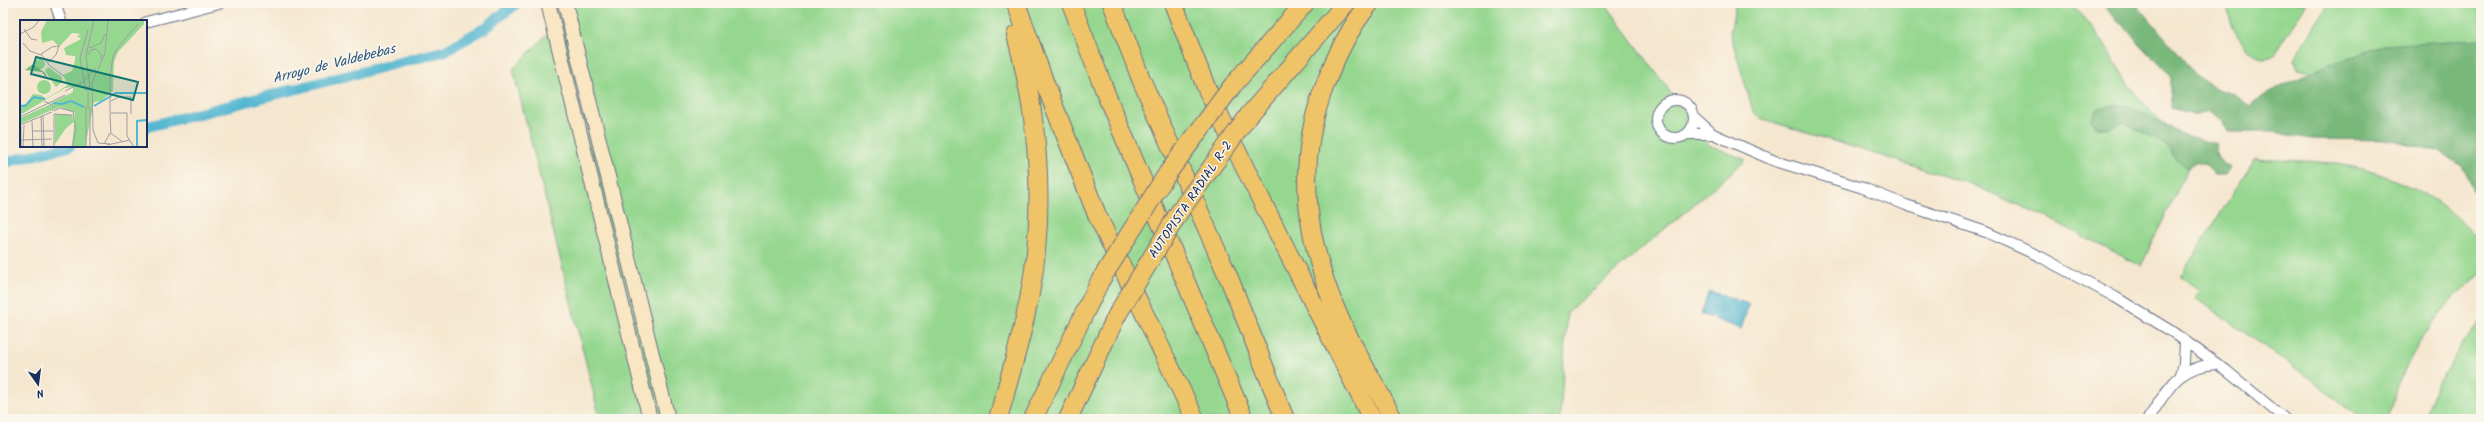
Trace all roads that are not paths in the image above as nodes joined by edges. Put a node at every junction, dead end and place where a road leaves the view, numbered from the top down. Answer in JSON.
{"nodes":[{"id":1,"x":55,"y":3,"type":"edge"},
{"id":2,"x":219,"y":3,"type":"edge"},
{"id":3,"x":548,"y":3,"type":"edge"},
{"id":4,"x":1008,"y":3,"type":"edge"},
{"id":5,"x":1016,"y":3,"type":"edge"},
{"id":6,"x":1071,"y":3,"type":"edge"},
{"id":7,"x":1112,"y":3,"type":"edge"},
{"id":8,"x":1173,"y":3,"type":"edge"},
{"id":9,"x":1304,"y":3,"type":"edge"},
{"id":10,"x":1346,"y":3,"type":"edge"},
{"id":11,"x":1370,"y":3,"type":"edge"},
{"id":12,"x":567,"y":9,"type":"edge"},
{"id":13,"x":61,"y":20,"type":"edge"},
{"id":14,"x":147,"y":22,"type":"edge"},
{"id":15,"x":1694,"y":117,"type":"junction"},
{"id":16,"x":1687,"y":134,"type":"junction"},
{"id":17,"x":1713,"y":134,"type":"junction"},
{"id":18,"x":1149,"y":322,"type":"junction"},
{"id":19,"x":2185,"y":341,"type":"junction"},
{"id":20,"x":2216,"y":364,"type":"junction"},
{"id":21,"x":2181,"y":374,"type":"junction"},
{"id":22,"x":650,"y":419,"type":"edge"},
{"id":23,"x":668,"y":419,"type":"edge"},
{"id":24,"x":998,"y":419,"type":"edge"},
{"id":25,"x":1033,"y":419,"type":"edge"},
{"id":26,"x":1068,"y":419,"type":"edge"},
{"id":27,"x":1195,"y":419,"type":"edge"},
{"id":28,"x":1202,"y":419,"type":"edge"},
{"id":29,"x":1244,"y":419,"type":"edge"},
{"id":30,"x":1285,"y":419,"type":"edge"},
{"id":31,"x":1372,"y":419,"type":"edge"},
{"id":32,"x":1393,"y":419,"type":"edge"},
{"id":33,"x":2148,"y":419,"type":"edge"},
{"id":34,"x":2285,"y":419,"type":"edge"}],
"edges":[{"from":1,"to":13,"type":"street"},
{"from":2,"to":14,"type":"street"},
{"from":3,"to":22,"type":"street"},
{"from":4,"to":24,"type":"highway"},
{"from":5,"to":18,"type":"highway"},
{"from":6,"to":29,"type":"highway"},
{"from":7,"to":30,"type":"highway"},
{"from":8,"to":31,"type":"highway"},
{"from":9,"to":25,"type":"highway","bridge":true},
{"from":10,"to":26,"type":"highway","name":"AUTOPISTA RADIAL R-2","bridge":true},
{"from":11,"to":32,"type":"highway"},
{"from":12,"to":23,"type":"street"},
{"from":15,"to":16,"type":"street"},
{"from":15,"to":16,"type":"street"},
{"from":15,"to":17,"type":"street"},
{"from":16,"to":17,"type":"street"},
{"from":17,"to":19,"type":"street"},
{"from":18,"to":27,"type":"highway"},
{"from":18,"to":28,"type":"highway"},
{"from":19,"to":20,"type":"street"},
{"from":19,"to":21,"type":"street"},
{"from":20,"to":21,"type":"street"},
{"from":20,"to":34,"type":"street"},
{"from":21,"to":33,"type":"street"}]}
